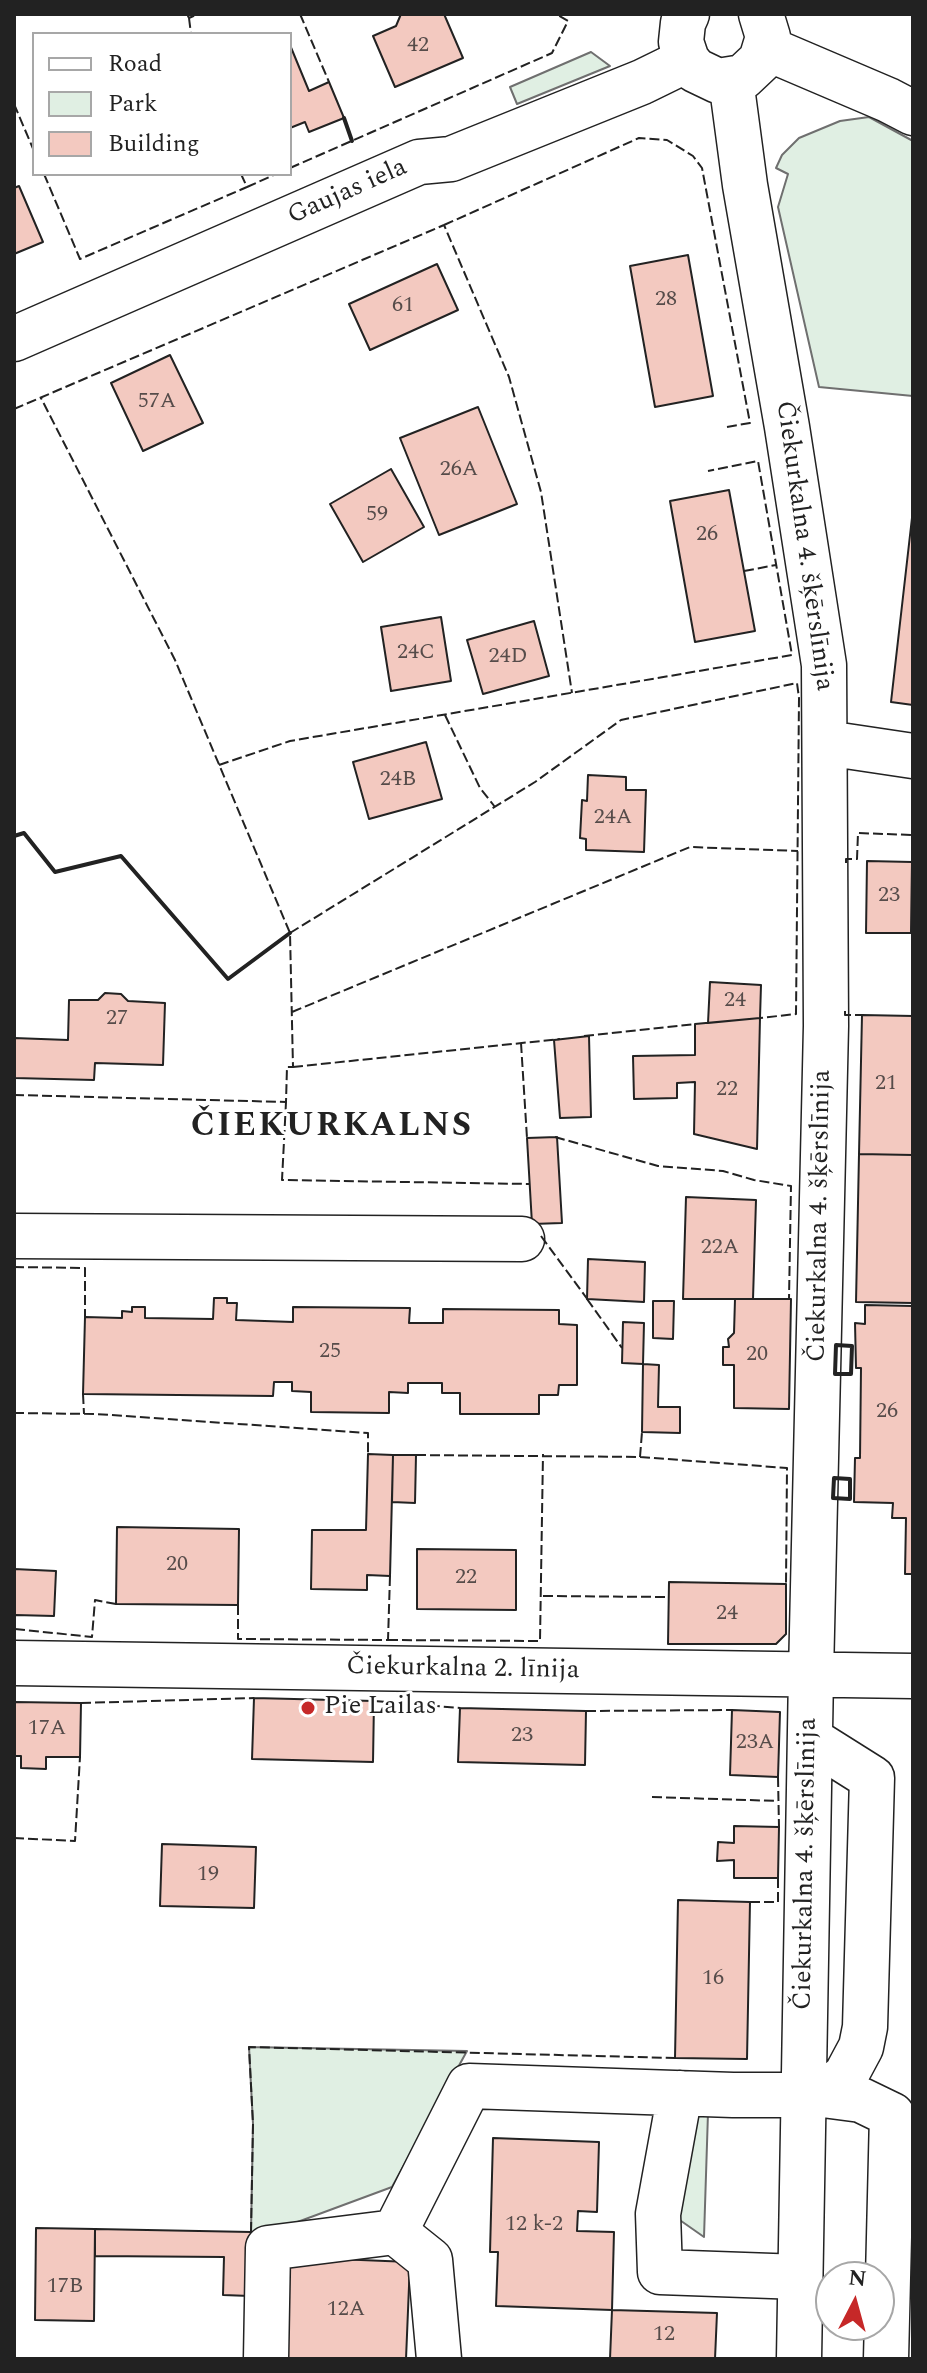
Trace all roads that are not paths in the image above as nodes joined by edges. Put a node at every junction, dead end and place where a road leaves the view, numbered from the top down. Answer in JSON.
{"nodes":[{"id":1,"x":680,"y":28,"type":"edge"},
{"id":2,"x":764,"y":31,"type":"edge"},
{"id":3,"x":731,"y":80,"type":"junction"},
{"id":4,"x":913,"y":113,"type":"edge"},
{"id":5,"x":14,"y":339,"type":"edge"},
{"id":6,"x":826,"y":743,"type":"junction"},
{"id":7,"x":913,"y":756,"type":"edge"},
{"id":8,"x":14,"y":1236,"type":"edge"},
{"id":9,"x":522,"y":1239,"type":"dead end"},
{"id":10,"x":14,"y":1663,"type":"edge"},
{"id":11,"x":811,"y":1674,"type":"junction"},
{"id":12,"x":913,"y":1676,"type":"edge"},
{"id":13,"x":810,"y":1739,"type":"junction"},
{"id":14,"x":680,"y":2093,"type":"junction"},
{"id":15,"x":813,"y":2095,"type":"junction"},
{"id":16,"x":395,"y":2232,"type":"junction"},
{"id":17,"x":800,"y":2277,"type":"junction"},
{"id":18,"x":266,"y":2359,"type":"edge"},
{"id":19,"x":439,"y":2359,"type":"edge"},
{"id":20,"x":799,"y":2359,"type":"edge"},
{"id":21,"x":886,"y":2359,"type":"edge"}],
"edges":[{"from":1,"to":3,"type":"street"},
{"from":1,"to":5,"type":"street","name":"Gaujas iela"},
{"from":2,"to":3,"type":"street"},
{"from":2,"to":4,"type":"street"},
{"from":3,"to":6,"type":"street","name":"Čiekurkalna 4. šķērslīnija"},
{"from":6,"to":7,"type":"street"},
{"from":6,"to":11,"type":"street","name":"Čiekurkalna 4. šķērslīnija"},
{"from":8,"to":9,"type":"street"},
{"from":10,"to":11,"type":"street","name":"Čiekurkalna 2. līnija"},
{"from":11,"to":12,"type":"street","name":"Čiekurkalna 2. līnija"},
{"from":11,"to":13,"type":"street","name":"Čiekurkalna 4. šķērslīnija"},
{"from":13,"to":15,"type":"street","name":"Čiekurkalna 4. šķērslīnija"},
{"from":13,"to":15,"type":"street"},
{"from":14,"to":15,"type":"street"},
{"from":14,"to":16,"type":"street"},
{"from":14,"to":17,"type":"street"},
{"from":15,"to":17,"type":"street","name":"Čiekurkalna 4. šķērslīnija"},
{"from":15,"to":21,"type":"street"},
{"from":16,"to":18,"type":"street"},
{"from":16,"to":19,"type":"street"},
{"from":17,"to":20,"type":"street","name":"Čiekurkalna 4. šķērslīnija"}]}
